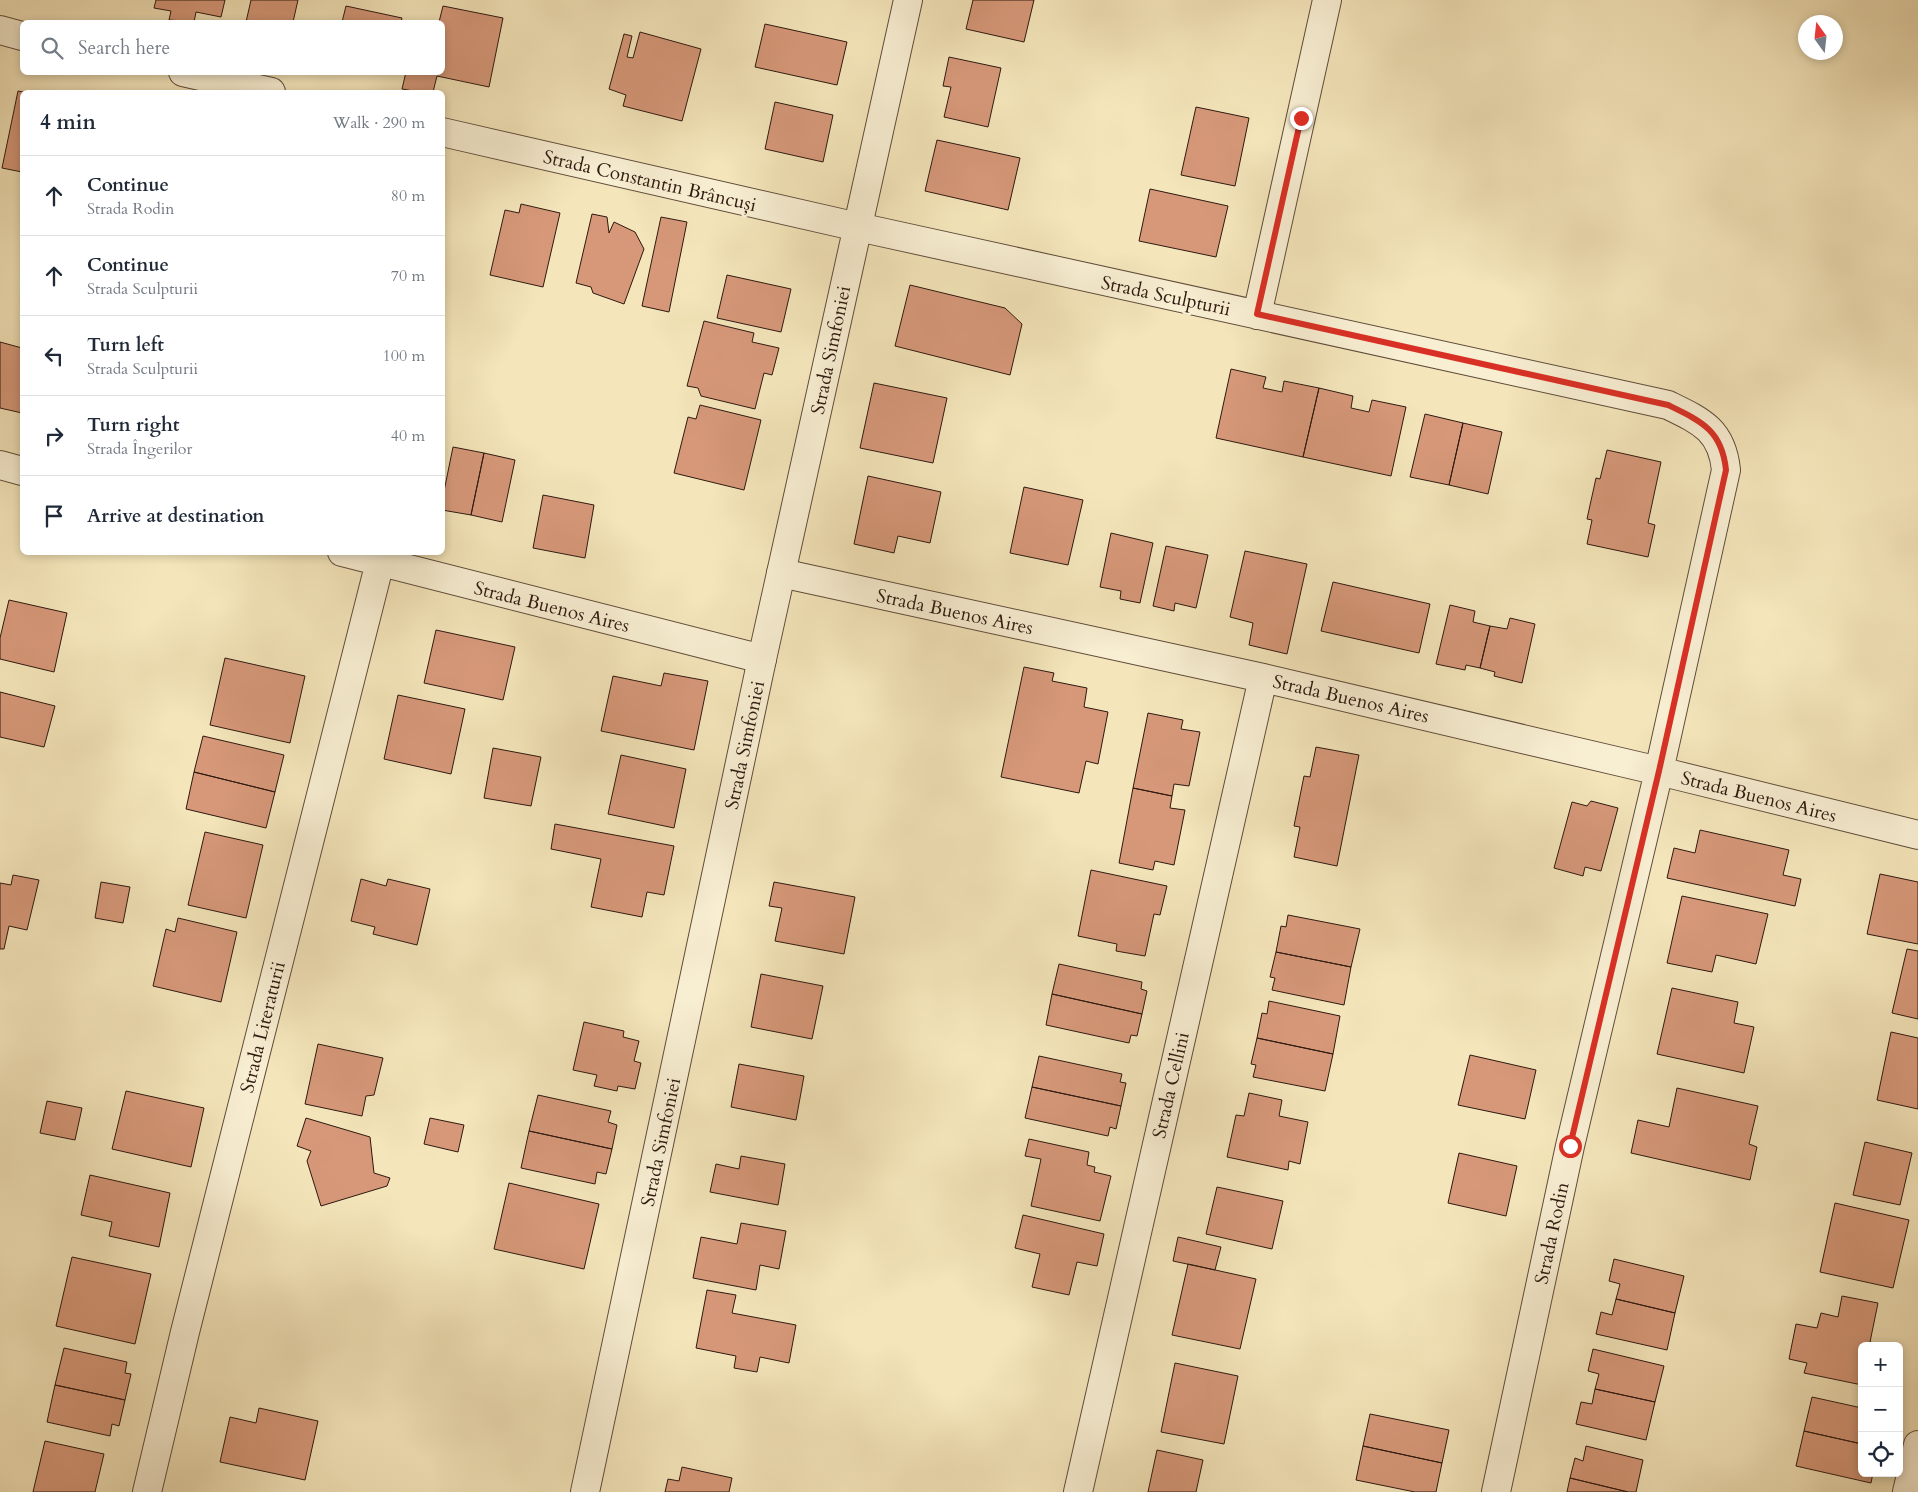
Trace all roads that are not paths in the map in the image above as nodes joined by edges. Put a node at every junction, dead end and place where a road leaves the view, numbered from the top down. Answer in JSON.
{"nodes":[{"id":1,"x":908,"y":0,"type":"edge"},
{"id":2,"x":1327,"y":0,"type":"edge"},
{"id":3,"x":0,"y":30,"type":"edge"},
{"id":4,"x":20,"y":35,"type":"edge"},
{"id":5,"x":196,"y":75,"type":"edge"},
{"id":6,"x":261,"y":90,"type":"edge"},
{"id":7,"x":445,"y":133,"type":"edge"},
{"id":8,"x":858,"y":227,"type":"junction"},
{"id":9,"x":1257,"y":314,"type":"junction"},
{"id":10,"x":0,"y":465,"type":"edge"},
{"id":11,"x":20,"y":470,"type":"edge"},
{"id":12,"x":353,"y":555,"type":"edge"},
{"id":13,"x":380,"y":562,"type":"junction"},
{"id":14,"x":781,"y":573,"type":"junction"},
{"id":15,"x":762,"y":659,"type":"junction"},
{"id":16,"x":1263,"y":678,"type":"junction"},
{"id":17,"x":1659,"y":771,"type":"junction"},
{"id":18,"x":1918,"y":835,"type":"edge"},
{"id":19,"x":1918,"y":1446,"type":"edge"},
{"id":20,"x":147,"y":1492,"type":"edge"},
{"id":21,"x":585,"y":1492,"type":"edge"},
{"id":22,"x":1078,"y":1492,"type":"edge"},
{"id":23,"x":1496,"y":1492,"type":"edge"},
{"id":24,"x":1907,"y":1492,"type":"edge"}],
"edges":[{"from":1,"to":8,"type":"street","name":"Strada Simfoniei"},
{"from":2,"to":9,"type":"street"},
{"from":3,"to":4,"type":"street"},
{"from":5,"to":6,"type":"street"},
{"from":7,"to":8,"type":"street","name":"Strada Constantin Brâncuși"},
{"from":8,"to":9,"type":"street","name":"Strada Sculpturii"},
{"from":8,"to":14,"type":"street","name":"Strada Simfoniei"},
{"from":9,"to":17,"type":"street","name":"Strada Sculpturii"},
{"from":10,"to":11,"type":"street"},
{"from":12,"to":13,"type":"street","name":"Strada Buenos Aires"},
{"from":13,"to":15,"type":"street","name":"Strada Buenos Aires"},
{"from":13,"to":20,"type":"street","name":"Strada Literaturii"},
{"from":14,"to":15,"type":"street","name":"Strada Simfoniei"},
{"from":14,"to":16,"type":"street","name":"Strada Buenos Aires"},
{"from":15,"to":21,"type":"street","name":"Strada Simfoniei"},
{"from":16,"to":17,"type":"street","name":"Strada Buenos Aires"},
{"from":16,"to":22,"type":"street","name":"Strada Cellini"},
{"from":17,"to":18,"type":"street","name":"Strada Buenos Aires"},
{"from":17,"to":23,"type":"street","name":"Strada Rodin"},
{"from":19,"to":24,"type":"street"}]}
